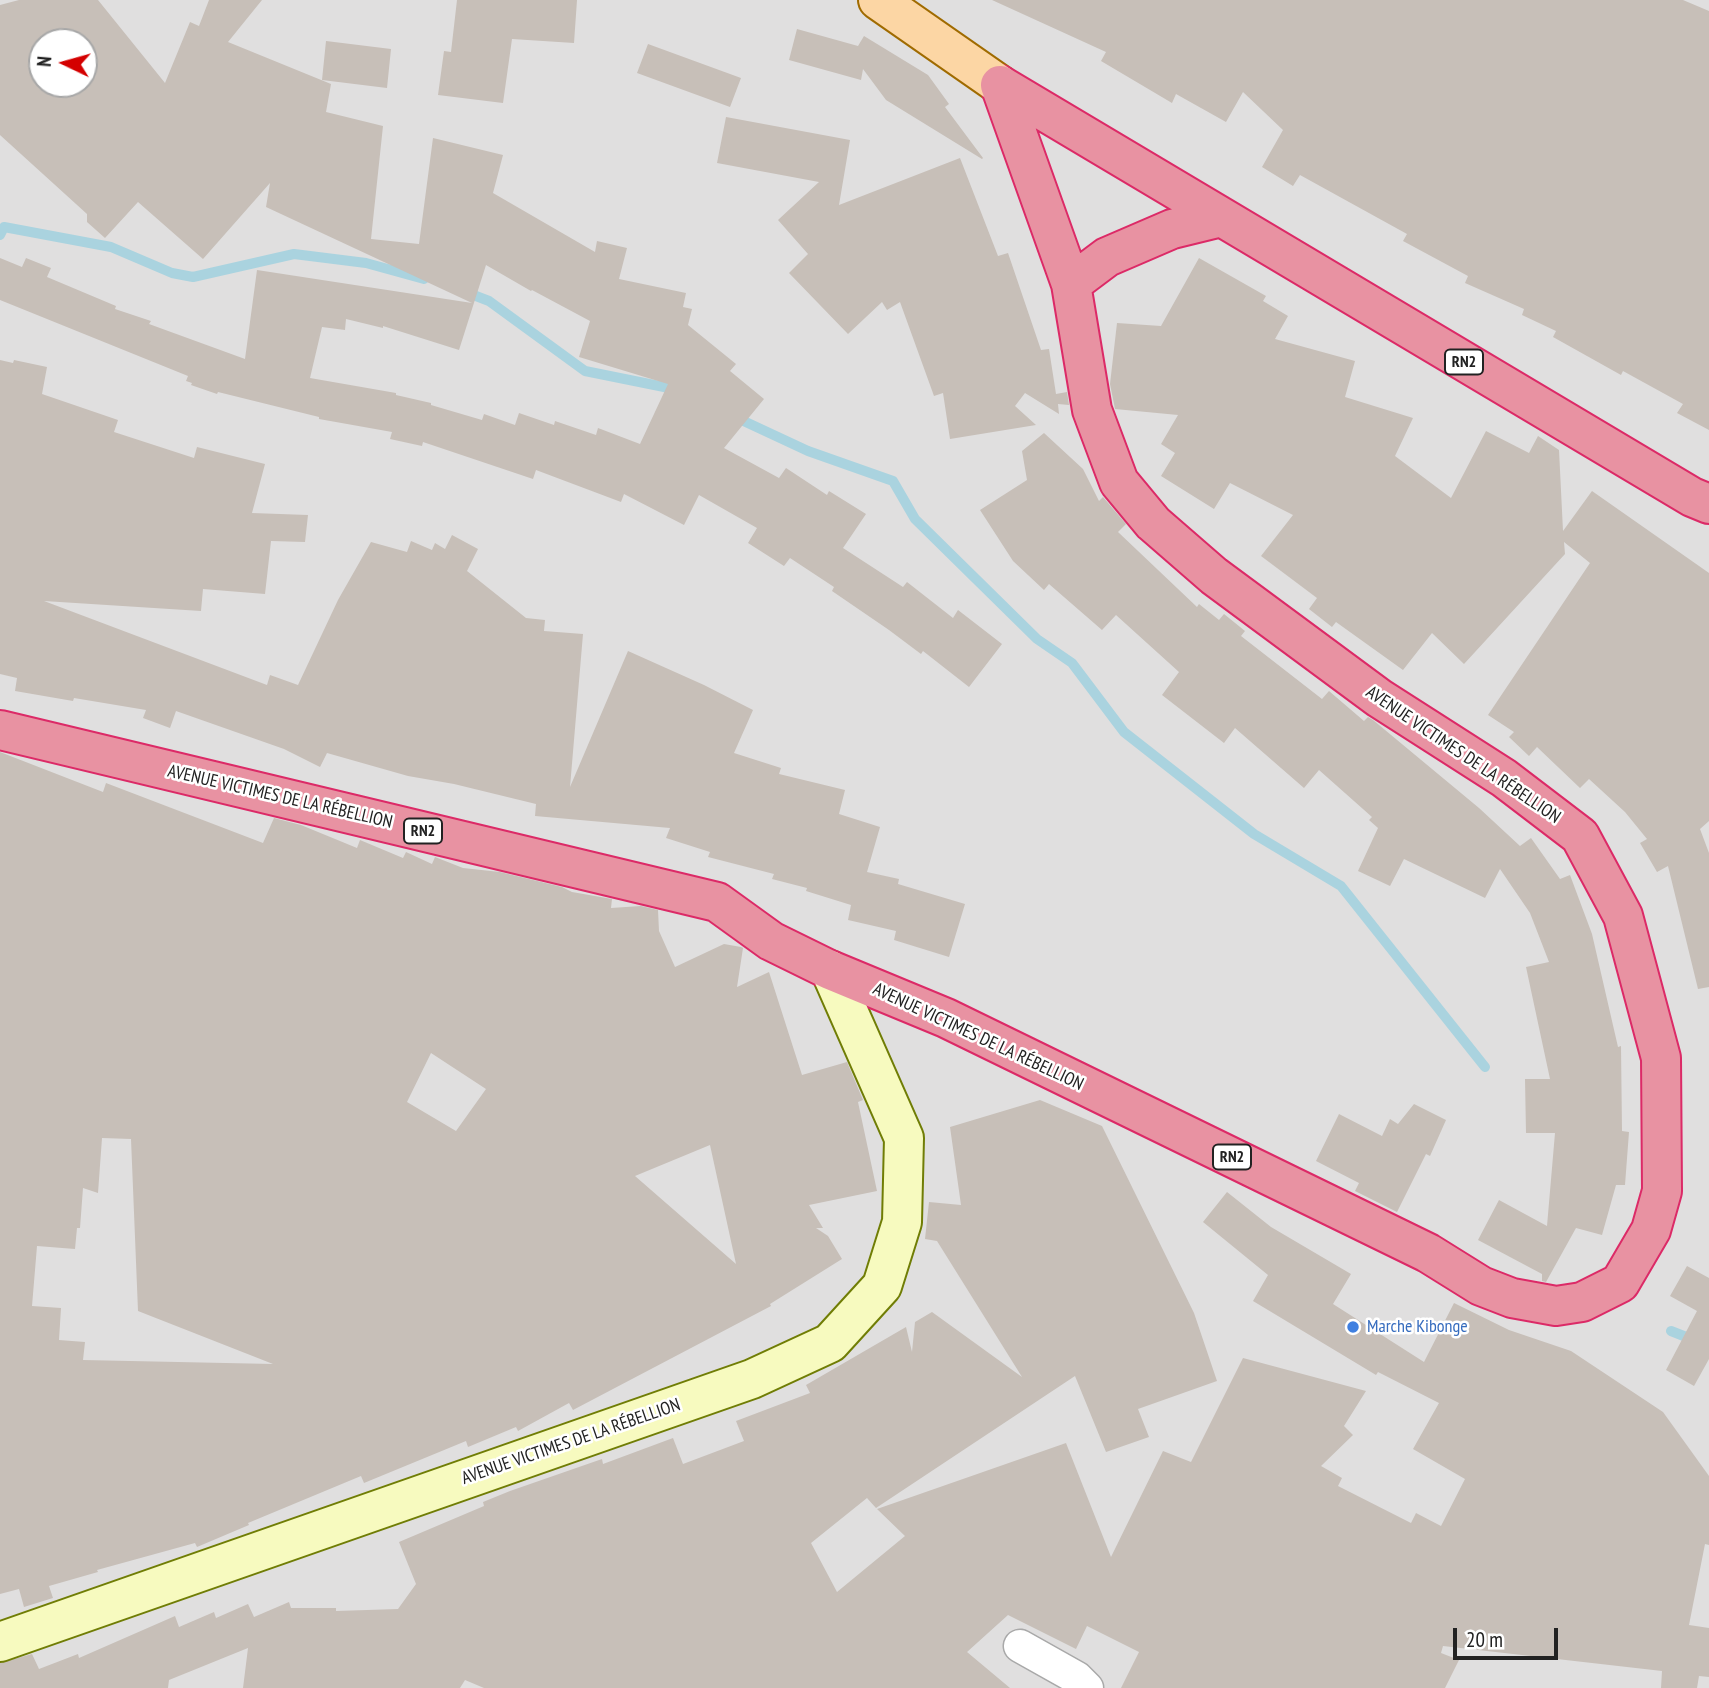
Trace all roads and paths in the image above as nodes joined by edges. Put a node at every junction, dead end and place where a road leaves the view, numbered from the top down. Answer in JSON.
{"nodes":[{"id":1,"x":878,"y":0,"type":"edge"},
{"id":2,"x":1000,"y":85,"type":"junction"},
{"id":3,"x":1221,"y":217,"type":"junction"},
{"id":4,"x":1071,"y":284,"type":"junction"},
{"id":5,"x":1709,"y":504,"type":"edge"},
{"id":6,"x":0,"y":730,"type":"edge"},
{"id":7,"x":830,"y":970,"type":"junction"},
{"id":8,"x":0,"y":1642,"type":"edge"},
{"id":9,"x":1020,"y":1646,"type":"dead end"},
{"id":10,"x":1087,"y":1688,"type":"edge"}],
"edges":[{"from":1,"to":2,"type":"main road"},
{"from":2,"to":3,"type":"highway","number":"RN2"},
{"from":2,"to":4,"type":"highway","name":"AVENUE VICTIMES DE LA RÉBELLION","number":"RN2"},
{"from":3,"to":4,"type":"highway"},
{"from":3,"to":5,"type":"highway","number":"RN2"},
{"from":4,"to":7,"type":"highway","name":"AVENUE VICTIMES DE LA RÉBELLION","number":"RN2"},
{"from":6,"to":7,"type":"highway","name":"AVENUE VICTIMES DE LA RÉBELLION","number":"RN2"},
{"from":7,"to":8,"type":"street","name":"AVENUE VICTIMES DE LA RÉBELLION"},
{"from":9,"to":10,"type":"street"}]}
